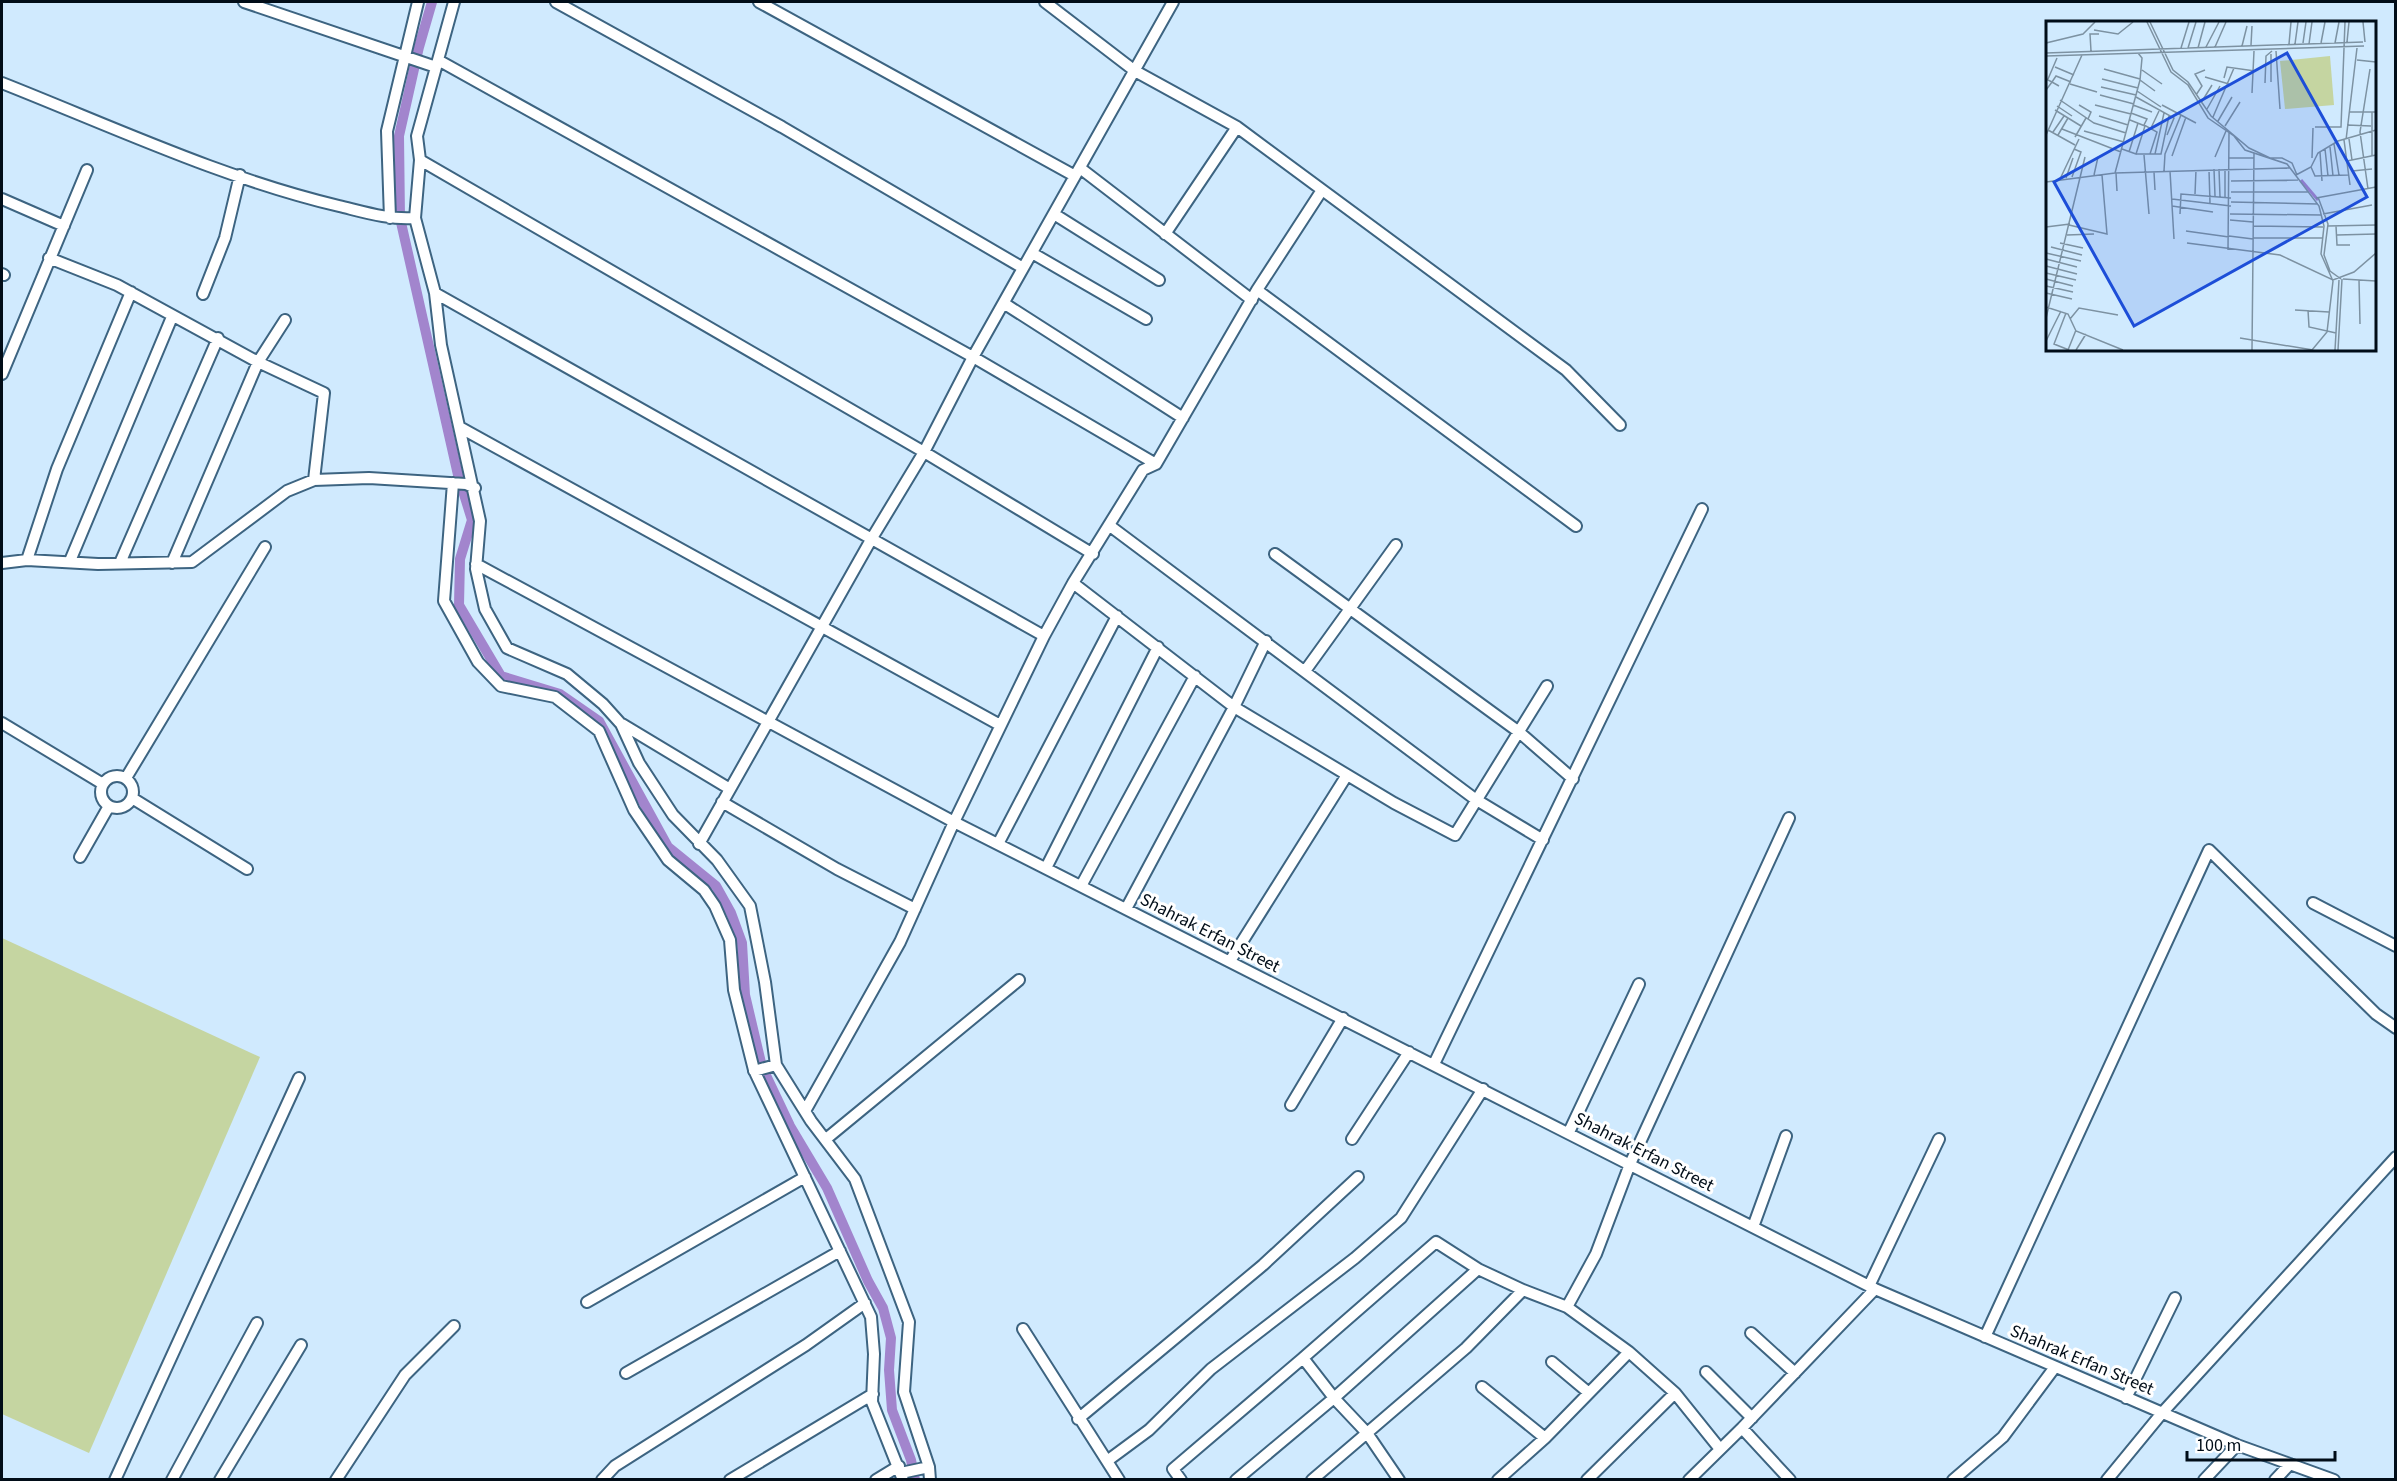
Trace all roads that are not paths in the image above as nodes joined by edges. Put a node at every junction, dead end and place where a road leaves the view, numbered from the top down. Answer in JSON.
{"nodes":[{"id":1,"x":244,"y":2,"type":"edge"},
{"id":2,"x":418,"y":2,"type":"edge"},
{"id":3,"x":453,"y":2,"type":"edge"},
{"id":4,"x":556,"y":2,"type":"edge"},
{"id":5,"x":759,"y":2,"type":"edge"},
{"id":6,"x":1045,"y":2,"type":"edge"},
{"id":7,"x":1173,"y":2,"type":"edge"},
{"id":8,"x":403,"y":56,"type":"junction"},
{"id":9,"x":437,"y":63,"type":"junction"},
{"id":10,"x":1135,"y":71,"type":"junction"},
{"id":11,"x":2,"y":82,"type":"edge"},
{"id":12,"x":1237,"y":127,"type":"junction"},
{"id":13,"x":420,"y":159,"type":"junction"},
{"id":14,"x":87,"y":170,"type":"dead end"},
{"id":15,"x":1078,"y":172,"type":"junction"},
{"id":16,"x":240,"y":175,"type":"junction"},
{"id":17,"x":1322,"y":190,"type":"junction"},
{"id":18,"x":2,"y":199,"type":"edge"},
{"id":19,"x":1054,"y":214,"type":"junction"},
{"id":20,"x":390,"y":218,"type":"junction"},
{"id":21,"x":411,"y":219,"type":"junction"},
{"id":22,"x":64,"y":226,"type":"junction"},
{"id":23,"x":1165,"y":234,"type":"junction"},
{"id":24,"x":1032,"y":253,"type":"junction"},
{"id":25,"x":50,"y":258,"type":"junction"},
{"id":26,"x":1023,"y":268,"type":"junction"},
{"id":27,"x":1159,"y":280,"type":"dead end"},
{"id":28,"x":131,"y":292,"type":"junction"},
{"id":29,"x":435,"y":293,"type":"junction"},
{"id":30,"x":203,"y":294,"type":"dead end"},
{"id":31,"x":1254,"y":295,"type":"junction"},
{"id":32,"x":1005,"y":304,"type":"junction"},
{"id":33,"x":172,"y":317,"type":"junction"},
{"id":34,"x":1146,"y":319,"type":"dead end"},
{"id":35,"x":285,"y":320,"type":"dead end"},
{"id":36,"x":218,"y":338,"type":"junction"},
{"id":37,"x":973,"y":357,"type":"junction"},
{"id":38,"x":258,"y":362,"type":"junction"},
{"id":39,"x":2,"y":371,"type":"edge"},
{"id":40,"x":1183,"y":418,"type":"junction"},
{"id":41,"x":1620,"y":425,"type":"dead end"},
{"id":42,"x":461,"y":428,"type":"junction"},
{"id":43,"x":924,"y":452,"type":"junction"},
{"id":44,"x":1156,"y":464,"type":"junction"},
{"id":45,"x":314,"y":480,"type":"junction"},
{"id":46,"x":453,"y":483,"type":"junction"},
{"id":47,"x":470,"y":486,"type":"junction"},
{"id":48,"x":1702,"y":509,"type":"dead end"},
{"id":49,"x":1110,"y":526,"type":"junction"},
{"id":50,"x":1576,"y":526,"type":"dead end"},
{"id":51,"x":872,"y":538,"type":"junction"},
{"id":52,"x":1396,"y":545,"type":"dead end"},
{"id":53,"x":265,"y":547,"type":"dead end"},
{"id":54,"x":1093,"y":554,"type":"junction"},
{"id":55,"x":1275,"y":554,"type":"dead end"},
{"id":56,"x":27,"y":560,"type":"junction"},
{"id":57,"x":70,"y":561,"type":"junction"},
{"id":58,"x":2,"y":563,"type":"edge"},
{"id":59,"x":120,"y":563,"type":"junction"},
{"id":60,"x":172,"y":563,"type":"junction"},
{"id":61,"x":476,"y":564,"type":"junction"},
{"id":62,"x":1073,"y":583,"type":"junction"},
{"id":63,"x":1350,"y":608,"type":"junction"},
{"id":64,"x":1117,"y":616,"type":"junction"},
{"id":65,"x":822,"y":626,"type":"junction"},
{"id":66,"x":1044,"y":636,"type":"junction"},
{"id":67,"x":1266,"y":641,"type":"junction"},
{"id":68,"x":1158,"y":647,"type":"junction"},
{"id":69,"x":1305,"y":671,"type":"junction"},
{"id":70,"x":1195,"y":675,"type":"junction"},
{"id":71,"x":1548,"y":686,"type":"dead end"},
{"id":72,"x":1234,"y":706,"type":"junction"},
{"id":73,"x":768,"y":721,"type":"junction"},
{"id":74,"x":2,"y":723,"type":"edge"},
{"id":75,"x":621,"y":724,"type":"junction"},
{"id":76,"x":1000,"y":725,"type":"junction"},
{"id":77,"x":1519,"y":732,"type":"junction"},
{"id":78,"x":1347,"y":775,"type":"junction"},
{"id":79,"x":126,"y":778,"type":"junction"},
{"id":80,"x":1573,"y":779,"type":"junction"},
{"id":81,"x":103,"y":784,"type":"junction"},
{"id":82,"x":730,"y":789,"type":"junction"},
{"id":83,"x":132,"y":798,"type":"junction"},
{"id":84,"x":1475,"y":799,"type":"junction"},
{"id":85,"x":722,"y":802,"type":"junction"},
{"id":86,"x":110,"y":806,"type":"junction"},
{"id":87,"x":1789,"y":818,"type":"dead end"},
{"id":88,"x":954,"y":822,"type":"junction"},
{"id":89,"x":1543,"y":840,"type":"junction"},
{"id":90,"x":699,"y":844,"type":"junction"},
{"id":91,"x":998,"y":844,"type":"junction"},
{"id":92,"x":80,"y":857,"type":"dead end"},
{"id":93,"x":1046,"y":868,"type":"junction"},
{"id":94,"x":247,"y":869,"type":"dead end"},
{"id":95,"x":1081,"y":886,"type":"junction"},
{"id":96,"x":2313,"y":903,"type":"dead end"},
{"id":97,"x":915,"y":909,"type":"junction"},
{"id":98,"x":1126,"y":909,"type":"junction"},
{"id":99,"x":2396,"y":946,"type":"edge"},
{"id":100,"x":1230,"y":961,"type":"junction"},
{"id":101,"x":1019,"y":980,"type":"dead end"},
{"id":102,"x":1639,"y":984,"type":"dead end"},
{"id":103,"x":1343,"y":1018,"type":"junction"},
{"id":104,"x":2396,"y":1029,"type":"edge"},
{"id":105,"x":1409,"y":1052,"type":"junction"},
{"id":106,"x":776,"y":1065,"type":"junction"},
{"id":107,"x":1434,"y":1065,"type":"junction"},
{"id":108,"x":754,"y":1071,"type":"junction"},
{"id":109,"x":299,"y":1078,"type":"dead end"},
{"id":110,"x":1483,"y":1089,"type":"junction"},
{"id":111,"x":1291,"y":1105,"type":"dead end"},
{"id":112,"x":805,"y":1111,"type":"junction"},
{"id":113,"x":1569,"y":1132,"type":"junction"},
{"id":114,"x":1786,"y":1136,"type":"dead end"},
{"id":115,"x":826,"y":1139,"type":"junction"},
{"id":116,"x":1352,"y":1139,"type":"dead end"},
{"id":117,"x":1940,"y":1139,"type":"dead end"},
{"id":118,"x":2396,"y":1157,"type":"edge"},
{"id":119,"x":1630,"y":1164,"type":"junction"},
{"id":120,"x":805,"y":1177,"type":"junction"},
{"id":121,"x":1358,"y":1177,"type":"dead end"},
{"id":122,"x":1753,"y":1227,"type":"junction"},
{"id":123,"x":840,"y":1251,"type":"junction"},
{"id":124,"x":1479,"y":1269,"type":"junction"},
{"id":125,"x":1872,"y":1288,"type":"junction"},
{"id":126,"x":1523,"y":1290,"type":"junction"},
{"id":127,"x":2175,"y":1298,"type":"dead end"},
{"id":128,"x":587,"y":1302,"type":"dead end"},
{"id":129,"x":865,"y":1303,"type":"junction"},
{"id":130,"x":1567,"y":1307,"type":"junction"},
{"id":131,"x":257,"y":1323,"type":"dead end"},
{"id":132,"x":454,"y":1326,"type":"dead end"},
{"id":133,"x":1023,"y":1329,"type":"dead end"},
{"id":134,"x":1751,"y":1333,"type":"dead end"},
{"id":135,"x":1985,"y":1337,"type":"junction"},
{"id":136,"x":301,"y":1345,"type":"dead end"},
{"id":137,"x":1629,"y":1352,"type":"junction"},
{"id":138,"x":1304,"y":1358,"type":"junction"},
{"id":139,"x":1552,"y":1362,"type":"dead end"},
{"id":140,"x":2055,"y":1367,"type":"junction"},
{"id":141,"x":1706,"y":1372,"type":"dead end"},
{"id":142,"x":626,"y":1373,"type":"dead end"},
{"id":143,"x":1795,"y":1373,"type":"junction"},
{"id":144,"x":1482,"y":1387,"type":"dead end"},
{"id":145,"x":1589,"y":1393,"type":"junction"},
{"id":146,"x":1675,"y":1393,"type":"junction"},
{"id":147,"x":873,"y":1394,"type":"junction"},
{"id":148,"x":1334,"y":1398,"type":"junction"},
{"id":149,"x":2126,"y":1398,"type":"junction"},
{"id":150,"x":2162,"y":1413,"type":"junction"},
{"id":151,"x":1752,"y":1418,"type":"junction"},
{"id":152,"x":1078,"y":1419,"type":"junction"},
{"id":153,"x":1742,"y":1428,"type":"junction"},
{"id":154,"x":1367,"y":1433,"type":"junction"},
{"id":155,"x":1545,"y":1438,"type":"junction"},
{"id":156,"x":2237,"y":1445,"type":"junction"},
{"id":157,"x":1720,"y":1449,"type":"junction"},
{"id":158,"x":1107,"y":1461,"type":"junction"},
{"id":159,"x":2290,"y":1464,"type":"junction"},
{"id":160,"x":929,"y":1467,"type":"junction"},
{"id":161,"x":901,"y":1473,"type":"edge"},
{"id":162,"x":115,"y":1479,"type":"edge"},
{"id":163,"x":172,"y":1479,"type":"edge"},
{"id":164,"x":220,"y":1479,"type":"edge"},
{"id":165,"x":336,"y":1479,"type":"edge"},
{"id":166,"x":602,"y":1479,"type":"edge"},
{"id":167,"x":730,"y":1479,"type":"edge"},
{"id":168,"x":876,"y":1479,"type":"edge"},
{"id":169,"x":930,"y":1479,"type":"edge"},
{"id":170,"x":1119,"y":1479,"type":"edge"},
{"id":171,"x":1181,"y":1479,"type":"edge"},
{"id":172,"x":1236,"y":1479,"type":"edge"},
{"id":173,"x":1312,"y":1479,"type":"edge"},
{"id":174,"x":1399,"y":1479,"type":"edge"},
{"id":175,"x":1498,"y":1479,"type":"edge"},
{"id":176,"x":1587,"y":1479,"type":"edge"},
{"id":177,"x":1689,"y":1479,"type":"edge"},
{"id":178,"x":1790,"y":1479,"type":"edge"},
{"id":179,"x":1953,"y":1479,"type":"edge"},
{"id":180,"x":2107,"y":1479,"type":"edge"},
{"id":181,"x":2204,"y":1479,"type":"edge"},
{"id":182,"x":2275,"y":1479,"type":"edge"},
{"id":183,"x":2334,"y":1479,"type":"edge"}],
"edges":[{"from":1,"to":8,"type":"street"},
{"from":2,"to":8,"type":"street"},
{"from":3,"to":9,"type":"street"},
{"from":4,"to":26,"type":"street"},
{"from":5,"to":15,"type":"street"},
{"from":6,"to":10,"type":"street"},
{"from":7,"to":10,"type":"street"},
{"from":8,"to":9,"type":"street"},
{"from":8,"to":20,"type":"street"},
{"from":9,"to":13,"type":"street"},
{"from":9,"to":37,"type":"street"},
{"from":10,"to":12,"type":"street"},
{"from":10,"to":15,"type":"street"},
{"from":11,"to":16,"type":"street"},
{"from":12,"to":17,"type":"street"},
{"from":12,"to":23,"type":"street"},
{"from":13,"to":21,"type":"street"},
{"from":13,"to":43,"type":"street"},
{"from":14,"to":22,"type":"street"},
{"from":15,"to":19,"type":"street"},
{"from":15,"to":23,"type":"street"},
{"from":16,"to":20,"type":"street"},
{"from":16,"to":30,"type":"street"},
{"from":17,"to":31,"type":"street"},
{"from":17,"to":41,"type":"street"},
{"from":18,"to":22,"type":"street"},
{"from":19,"to":24,"type":"street"},
{"from":19,"to":27,"type":"street"},
{"from":20,"to":21,"type":"street"},
{"from":21,"to":29,"type":"street"},
{"from":22,"to":25,"type":"street"},
{"from":23,"to":31,"type":"street"},
{"from":24,"to":26,"type":"street"},
{"from":24,"to":34,"type":"street"},
{"from":25,"to":28,"type":"street"},
{"from":25,"to":39,"type":"street"},
{"from":26,"to":32,"type":"street"},
{"from":28,"to":33,"type":"street"},
{"from":28,"to":56,"type":"street"},
{"from":29,"to":42,"type":"street"},
{"from":29,"to":51,"type":"street"},
{"from":31,"to":40,"type":"street"},
{"from":31,"to":50,"type":"street"},
{"from":32,"to":37,"type":"street"},
{"from":32,"to":40,"type":"street"},
{"from":33,"to":36,"type":"street"},
{"from":33,"to":57,"type":"street"},
{"from":35,"to":38,"type":"street"},
{"from":36,"to":38,"type":"street"},
{"from":36,"to":59,"type":"street"},
{"from":37,"to":43,"type":"street"},
{"from":37,"to":44,"type":"street"},
{"from":38,"to":45,"type":"street"},
{"from":38,"to":60,"type":"street"},
{"from":40,"to":44,"type":"street"},
{"from":42,"to":47,"type":"street"},
{"from":42,"to":65,"type":"street"},
{"from":43,"to":51,"type":"street"},
{"from":43,"to":54,"type":"street"},
{"from":44,"to":49,"type":"street"},
{"from":45,"to":46,"type":"street"},
{"from":45,"to":60,"type":"street"},
{"from":46,"to":47,"type":"street"},
{"from":46,"to":108,"type":"street"},
{"from":47,"to":61,"type":"street"},
{"from":48,"to":80,"type":"street"},
{"from":49,"to":54,"type":"street"},
{"from":49,"to":67,"type":"street"},
{"from":51,"to":65,"type":"street"},
{"from":51,"to":66,"type":"street"},
{"from":52,"to":63,"type":"street"},
{"from":53,"to":79,"type":"street"},
{"from":54,"to":62,"type":"street"},
{"from":55,"to":63,"type":"street"},
{"from":56,"to":57,"type":"street"},
{"from":56,"to":58,"type":"street"},
{"from":57,"to":59,"type":"street"},
{"from":59,"to":60,"type":"street"},
{"from":61,"to":73,"type":"street","name":"Shahrak Erfan Street"},
{"from":61,"to":75,"type":"street"},
{"from":62,"to":64,"type":"street"},
{"from":62,"to":66,"type":"street"},
{"from":63,"to":69,"type":"street"},
{"from":63,"to":77,"type":"street"},
{"from":64,"to":68,"type":"street"},
{"from":64,"to":91,"type":"street"},
{"from":65,"to":73,"type":"street"},
{"from":65,"to":76,"type":"street"},
{"from":66,"to":76,"type":"street"},
{"from":67,"to":69,"type":"street"},
{"from":67,"to":72,"type":"street"},
{"from":68,"to":70,"type":"street"},
{"from":68,"to":93,"type":"street"},
{"from":69,"to":84,"type":"street"},
{"from":70,"to":72,"type":"street"},
{"from":70,"to":95,"type":"street"},
{"from":71,"to":77,"type":"street"},
{"from":72,"to":78,"type":"street"},
{"from":72,"to":98,"type":"street"},
{"from":73,"to":82,"type":"street"},
{"from":73,"to":88,"type":"street","name":"Shahrak Erfan Street"},
{"from":74,"to":81,"type":"street"},
{"from":75,"to":82,"type":"street"},
{"from":75,"to":90,"type":"street"},
{"from":76,"to":88,"type":"street"},
{"from":77,"to":80,"type":"street"},
{"from":77,"to":84,"type":"street"},
{"from":78,"to":84,"type":"street"},
{"from":78,"to":100,"type":"street"},
{"from":79,"to":81,"type":"street"},
{"from":79,"to":83,"type":"street"},
{"from":80,"to":89,"type":"street"},
{"from":81,"to":86,"type":"street"},
{"from":82,"to":85,"type":"street"},
{"from":83,"to":86,"type":"street"},
{"from":83,"to":94,"type":"street"},
{"from":84,"to":89,"type":"street"},
{"from":85,"to":90,"type":"street"},
{"from":85,"to":97,"type":"street"},
{"from":86,"to":92,"type":"street"},
{"from":87,"to":119,"type":"street"},
{"from":88,"to":91,"type":"street","name":"Shahrak Erfan Street"},
{"from":88,"to":97,"type":"street"},
{"from":89,"to":107,"type":"street"},
{"from":90,"to":106,"type":"street"},
{"from":91,"to":93,"type":"street","name":"Shahrak Erfan Street"},
{"from":93,"to":95,"type":"street","name":"Shahrak Erfan Street"},
{"from":95,"to":98,"type":"street","name":"Shahrak Erfan Street"},
{"from":96,"to":99,"type":"street"},
{"from":97,"to":112,"type":"street"},
{"from":98,"to":100,"type":"street","name":"Shahrak Erfan Street"},
{"from":100,"to":103,"type":"street","name":"Shahrak Erfan Street"},
{"from":101,"to":115,"type":"street"},
{"from":102,"to":113,"type":"street"},
{"from":103,"to":105,"type":"street","name":"Shahrak Erfan Street"},
{"from":103,"to":111,"type":"street"},
{"from":104,"to":135,"type":"street"},
{"from":105,"to":107,"type":"street","name":"Shahrak Erfan Street"},
{"from":105,"to":116,"type":"street"},
{"from":106,"to":108,"type":"street"},
{"from":106,"to":112,"type":"street"},
{"from":107,"to":110,"type":"street","name":"Shahrak Erfan Street"},
{"from":108,"to":120,"type":"street"},
{"from":109,"to":162,"type":"street"},
{"from":110,"to":113,"type":"street","name":"Shahrak Erfan Street"},
{"from":110,"to":158,"type":"street"},
{"from":112,"to":115,"type":"street"},
{"from":113,"to":119,"type":"street","name":"Shahrak Erfan Street"},
{"from":114,"to":122,"type":"street"},
{"from":115,"to":160,"type":"street"},
{"from":117,"to":125,"type":"street"},
{"from":118,"to":150,"type":"street"},
{"from":119,"to":122,"type":"street","name":"Shahrak Erfan Street"},
{"from":119,"to":130,"type":"street"},
{"from":120,"to":123,"type":"street"},
{"from":120,"to":128,"type":"street"},
{"from":121,"to":152,"type":"street"},
{"from":122,"to":125,"type":"street","name":"Shahrak Erfan Street"},
{"from":123,"to":129,"type":"street"},
{"from":123,"to":142,"type":"street"},
{"from":124,"to":126,"type":"street"},
{"from":124,"to":138,"type":"street"},
{"from":124,"to":148,"type":"street"},
{"from":125,"to":135,"type":"street","name":"Shahrak Erfan Street"},
{"from":125,"to":143,"type":"street"},
{"from":126,"to":130,"type":"street"},
{"from":126,"to":154,"type":"street"},
{"from":127,"to":149,"type":"street"},
{"from":129,"to":147,"type":"street"},
{"from":129,"to":166,"type":"street"},
{"from":130,"to":137,"type":"street"},
{"from":131,"to":163,"type":"street"},
{"from":132,"to":165,"type":"street"},
{"from":133,"to":152,"type":"street"},
{"from":134,"to":143,"type":"street"},
{"from":135,"to":140,"type":"street","name":"Shahrak Erfan Street"},
{"from":136,"to":164,"type":"street"},
{"from":137,"to":145,"type":"street"},
{"from":137,"to":146,"type":"street"},
{"from":138,"to":148,"type":"street"},
{"from":138,"to":171,"type":"street"},
{"from":139,"to":145,"type":"street"},
{"from":140,"to":149,"type":"street","name":"Shahrak Erfan Street"},
{"from":140,"to":179,"type":"street"},
{"from":141,"to":151,"type":"street"},
{"from":143,"to":151,"type":"street"},
{"from":144,"to":155,"type":"street"},
{"from":145,"to":155,"type":"street"},
{"from":146,"to":157,"type":"street"},
{"from":146,"to":176,"type":"street"},
{"from":147,"to":161,"type":"street"},
{"from":147,"to":167,"type":"street"},
{"from":148,"to":154,"type":"street"},
{"from":148,"to":172,"type":"street"},
{"from":149,"to":150,"type":"street","name":"Shahrak Erfan Street"},
{"from":150,"to":156,"type":"street","name":"Shahrak Erfan Street"},
{"from":150,"to":180,"type":"street"},
{"from":151,"to":153,"type":"street"},
{"from":152,"to":158,"type":"street"},
{"from":153,"to":157,"type":"street"},
{"from":153,"to":178,"type":"street"},
{"from":154,"to":173,"type":"street"},
{"from":154,"to":174,"type":"street"},
{"from":155,"to":175,"type":"street"},
{"from":156,"to":159,"type":"street","name":"Shahrak Erfan Street"},
{"from":156,"to":181,"type":"street"},
{"from":157,"to":177,"type":"street"},
{"from":158,"to":170,"type":"street"},
{"from":159,"to":182,"type":"street"},
{"from":159,"to":183,"type":"street","name":"Shahrak Erfan Street"},
{"from":160,"to":161,"type":"street"},
{"from":160,"to":169,"type":"street"},
{"from":161,"to":168,"type":"street"}]}
